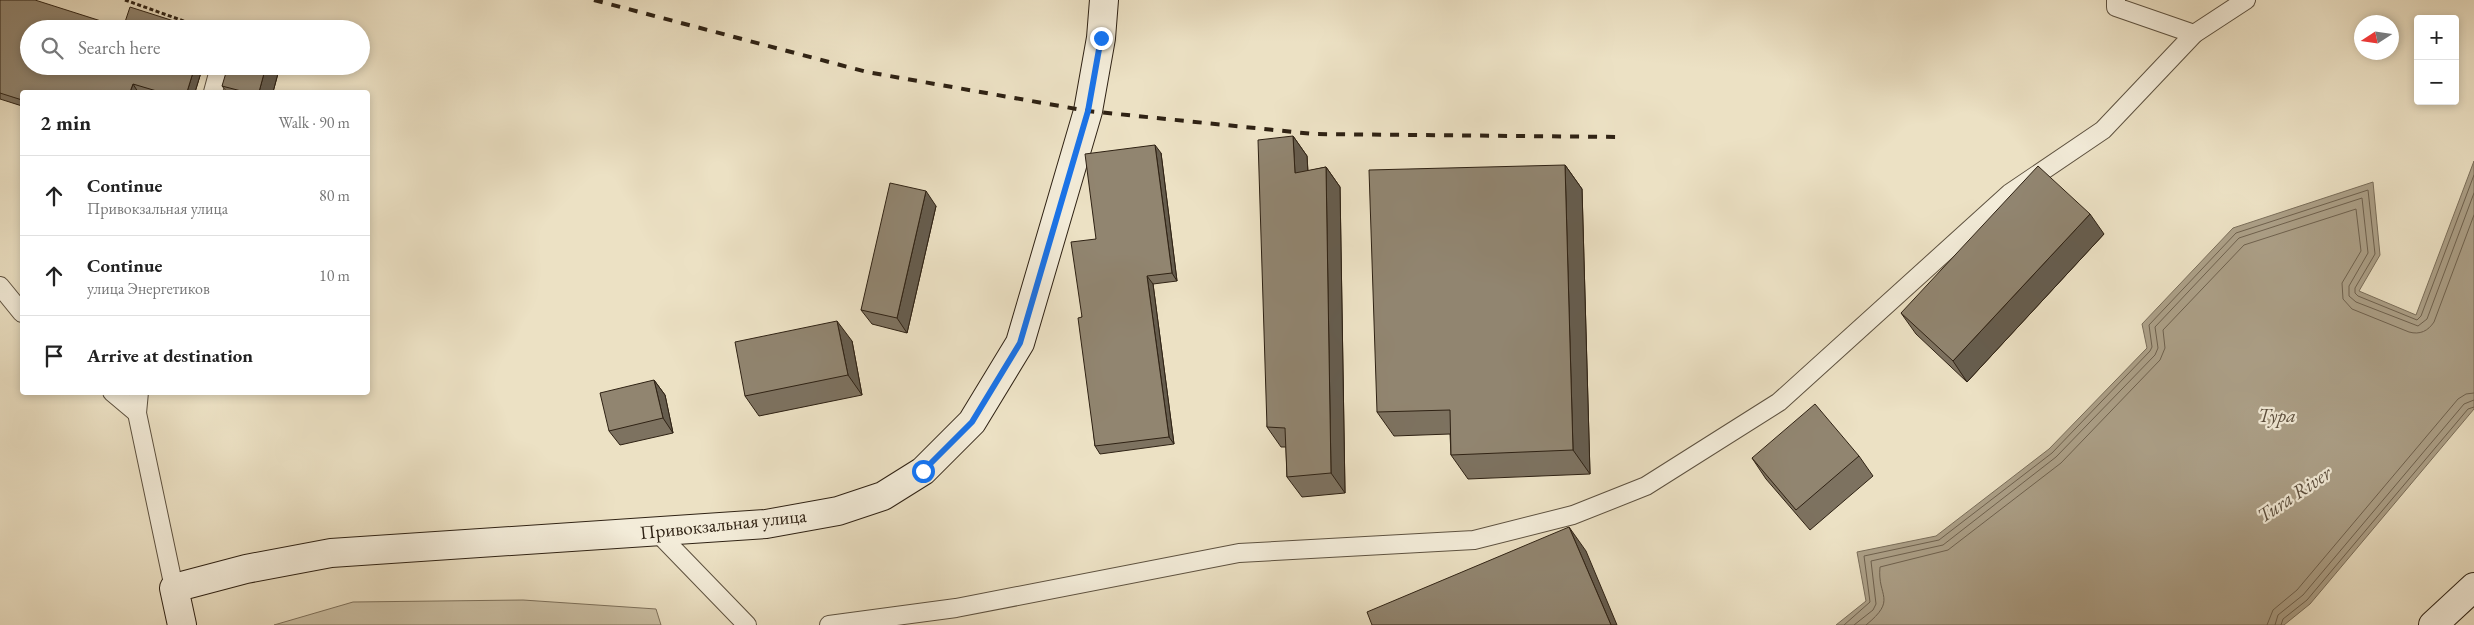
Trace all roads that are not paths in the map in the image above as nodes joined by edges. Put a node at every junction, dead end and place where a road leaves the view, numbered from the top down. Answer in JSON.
{"nodes":[{"id":1,"x":1104,"y":0,"type":"edge"},
{"id":2,"x":2116,"y":0,"type":"edge"},
{"id":3,"x":2246,"y":0,"type":"edge"},
{"id":4,"x":2194,"y":34,"type":"junction"},
{"id":5,"x":218,"y":75,"type":"edge"},
{"id":6,"x":214,"y":90,"type":"edge"},
{"id":7,"x":0,"y":286,"type":"edge"},
{"id":8,"x":20,"y":311,"type":"edge"},
{"id":9,"x":116,"y":395,"type":"edge"},
{"id":10,"x":139,"y":395,"type":"edge"},
{"id":11,"x":137,"y":413,"type":"junction"},
{"id":12,"x":656,"y":532,"type":"junction"},
{"id":13,"x":2474,"y":587,"type":"edge"},
{"id":14,"x":174,"y":588,"type":"junction"},
{"id":15,"x":182,"y":625,"type":"edge"},
{"id":16,"x":747,"y":625,"type":"edge"},
{"id":17,"x":829,"y":625,"type":"edge"},
{"id":18,"x":2433,"y":625,"type":"edge"}],
"edges":[{"from":1,"to":12,"type":"street","name":"Привокзальная улица"},
{"from":2,"to":4,"type":"lane"},
{"from":3,"to":4,"type":"lane"},
{"from":4,"to":17,"type":"lane"},
{"from":5,"to":6,"type":"lane"},
{"from":7,"to":8,"type":"lane"},
{"from":9,"to":11,"type":"lane"},
{"from":10,"to":11,"type":"lane"},
{"from":11,"to":14,"type":"lane"},
{"from":12,"to":14,"type":"street","name":"Привокзальная улица"},
{"from":12,"to":16,"type":"lane"},
{"from":13,"to":18,"type":"street"},
{"from":14,"to":15,"type":"street"}]}
